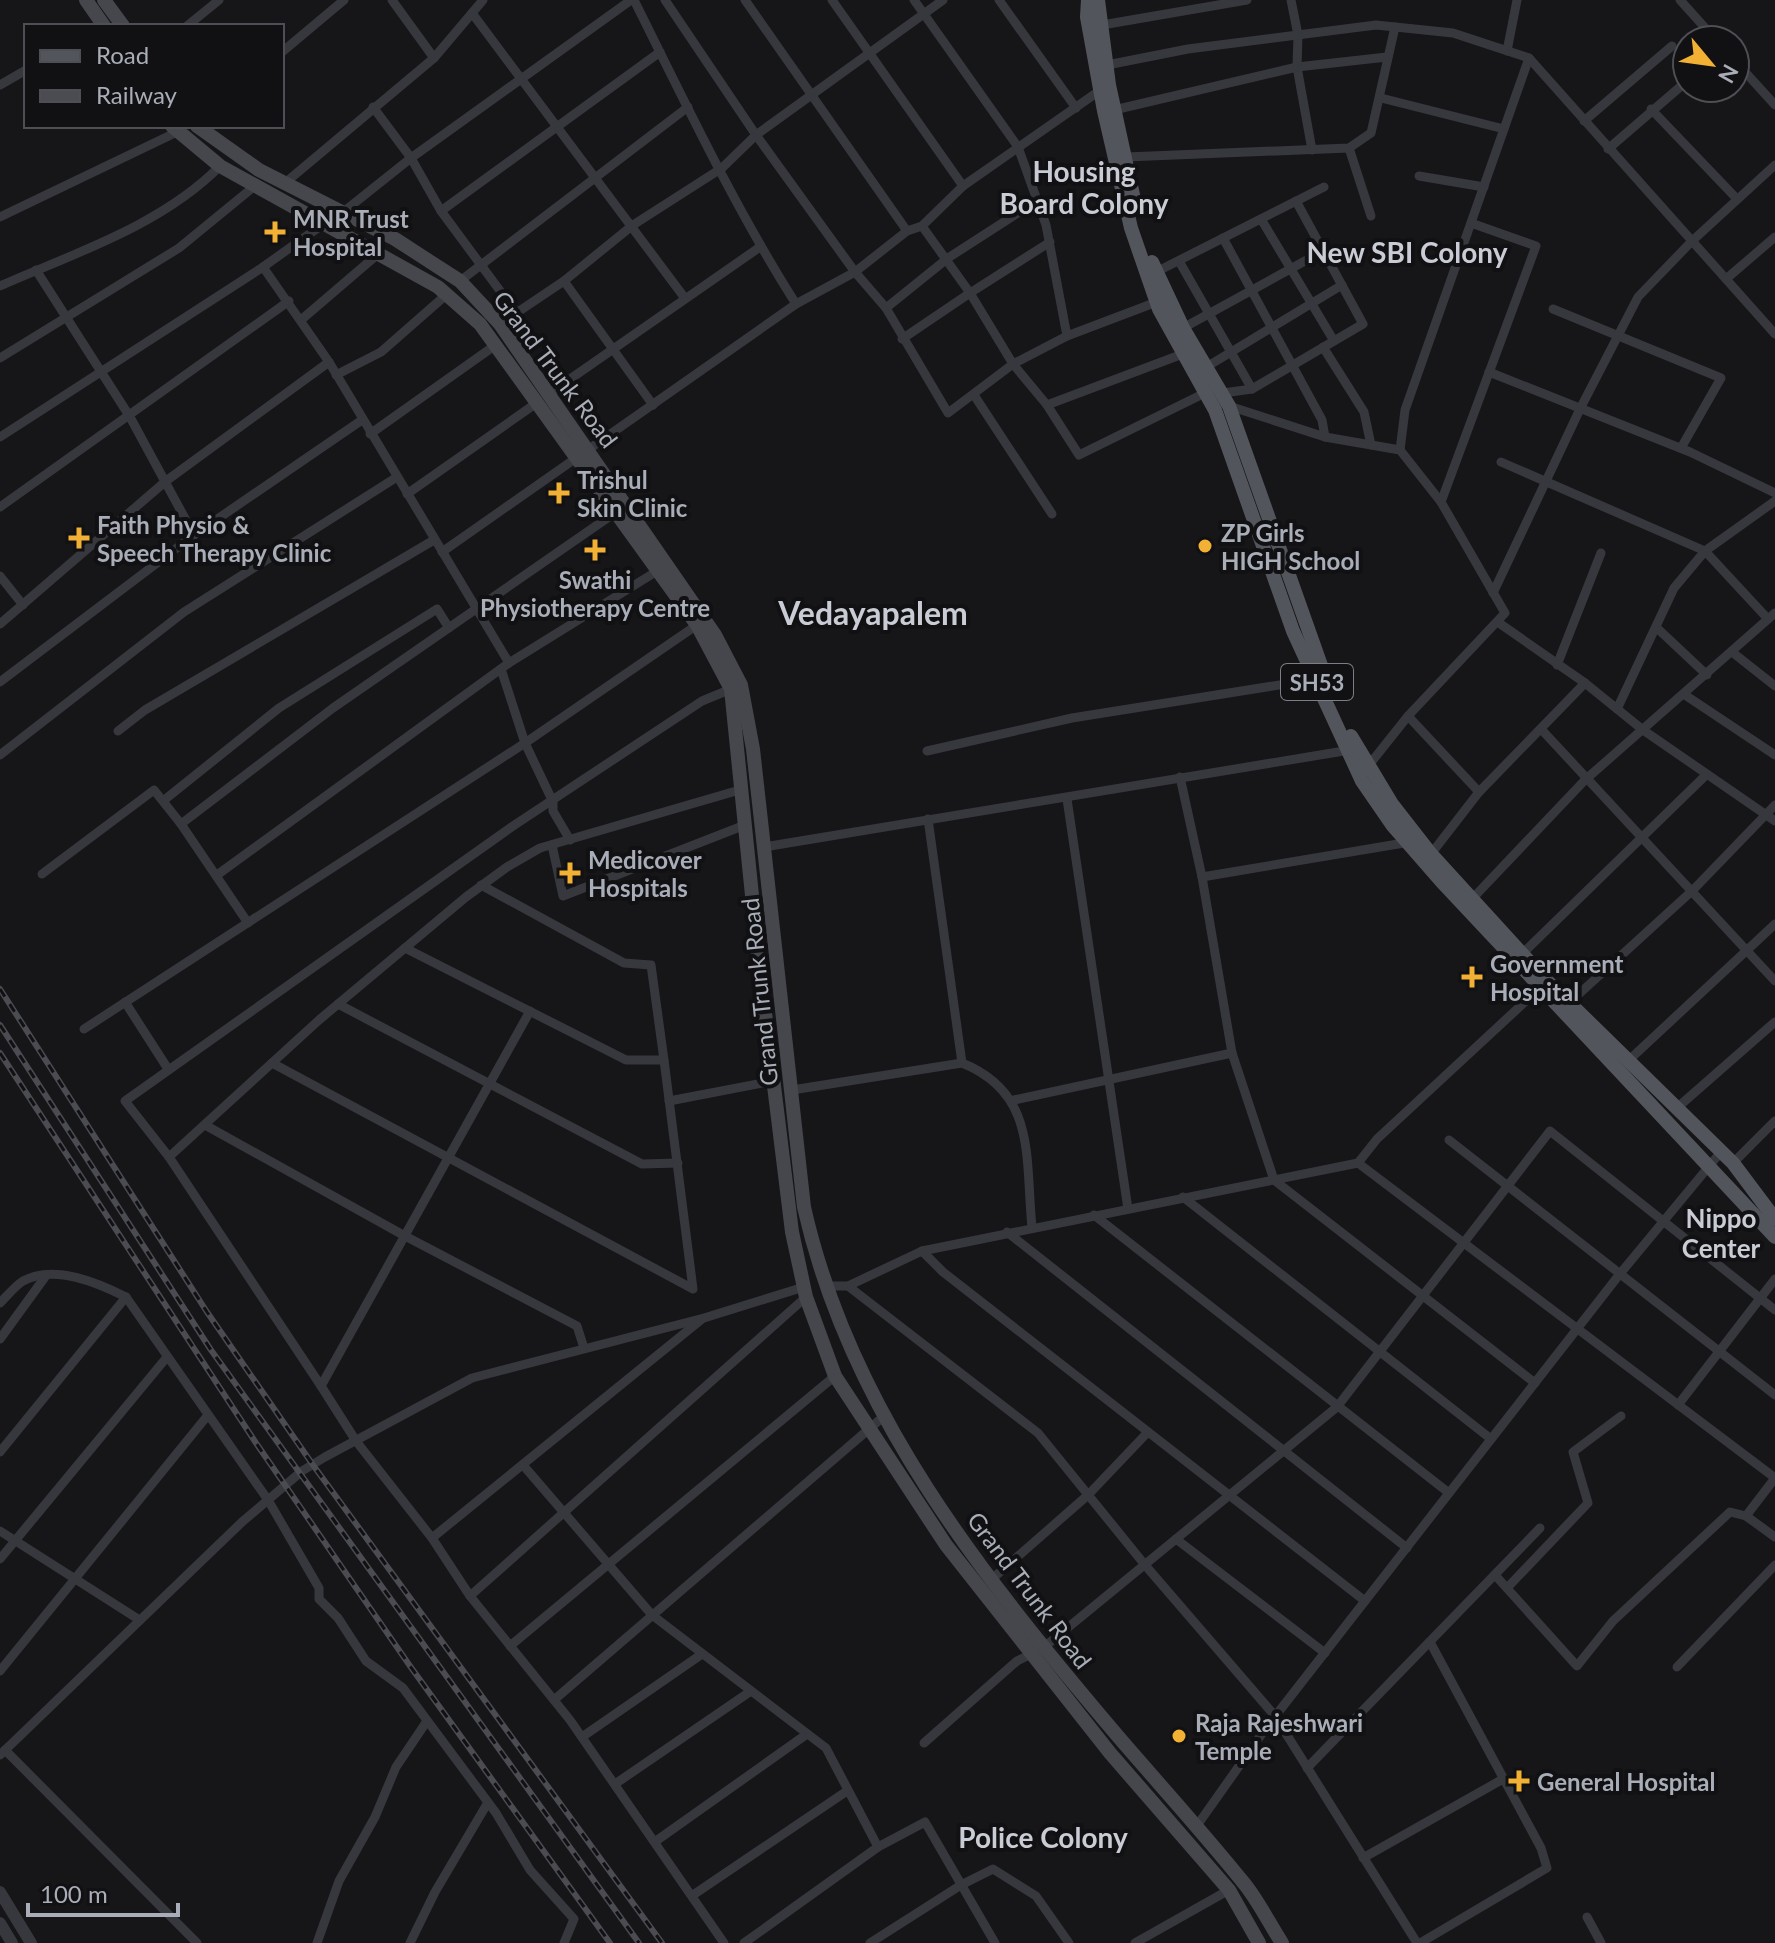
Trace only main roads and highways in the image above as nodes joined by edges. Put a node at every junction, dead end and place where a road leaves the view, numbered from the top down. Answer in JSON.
{"nodes":[{"id":1,"x":86,"y":0,"type":"edge"},
{"id":2,"x":104,"y":0,"type":"edge"},
{"id":3,"x":1088,"y":0,"type":"edge"},
{"id":4,"x":1098,"y":0,"type":"edge"},
{"id":5,"x":101,"y":24,"type":"edge"},
{"id":6,"x":122,"y":24,"type":"edge"},
{"id":7,"x":1105,"y":88,"type":"junction"},
{"id":8,"x":200,"y":128,"type":"edge"},
{"id":9,"x":174,"y":129,"type":"edge"},
{"id":10,"x":1163,"y":300,"type":"junction"},
{"id":11,"x":1190,"y":351,"type":"junction"},
{"id":12,"x":1219,"y":394,"type":"junction"},
{"id":13,"x":544,"y":397,"type":"junction"},
{"id":14,"x":584,"y":454,"type":"junction"},
{"id":15,"x":662,"y":567,"type":"junction"},
{"id":16,"x":1320,"y":679,"type":"junction"},
{"id":17,"x":1352,"y":750,"type":"junction"},
{"id":18,"x":1413,"y":841,"type":"junction"},
{"id":19,"x":1544,"y":984,"type":"junction"},
{"id":20,"x":789,"y":1067,"type":"junction"},
{"id":21,"x":773,"y":1076,"type":"junction"},
{"id":22,"x":793,"y":1097,"type":"junction"},
{"id":23,"x":776,"y":1106,"type":"junction"},
{"id":24,"x":1775,"y":1219,"type":"edge"},
{"id":25,"x":1775,"y":1237,"type":"edge"},
{"id":26,"x":816,"y":1264,"type":"junction"},
{"id":27,"x":801,"y":1269,"type":"junction"},
{"id":28,"x":837,"y":1322,"type":"junction"},
{"id":29,"x":818,"y":1329,"type":"junction"},
{"id":30,"x":1036,"y":1651,"type":"junction"},
{"id":31,"x":1259,"y":1943,"type":"edge"},
{"id":32,"x":1282,"y":1943,"type":"edge"}],
"edges":[{"from":1,"to":5,"type":"main road"},
{"from":2,"to":6,"type":"main road"},
{"from":3,"to":7,"type":"main road","number":"SH53"},
{"from":4,"to":7,"type":"main road","number":"SH53"},
{"from":7,"to":10,"type":"main road","number":"SH53"},
{"from":7,"to":10,"type":"main road","number":"SH53"},
{"from":8,"to":13,"type":"main road","name":"Grand Trunk Road"},
{"from":9,"to":13,"type":"main road"},
{"from":10,"to":11,"type":"main road","number":"SH53"},
{"from":10,"to":11,"type":"main road","number":"SH53"},
{"from":11,"to":12,"type":"main road","number":"SH53"},
{"from":11,"to":12,"type":"main road","number":"SH53"},
{"from":12,"to":16,"type":"main road","number":"SH53"},
{"from":12,"to":16,"type":"main road","number":"SH53"},
{"from":13,"to":14,"type":"main road"},
{"from":14,"to":15,"type":"main road","name":"Grand Trunk Road"},
{"from":14,"to":15,"type":"main road"},
{"from":15,"to":20,"type":"main road","name":"Grand Trunk Road"},
{"from":15,"to":21,"type":"main road"},
{"from":16,"to":17,"type":"main road","number":"SH53"},
{"from":17,"to":18,"type":"main road","number":"SH53"},
{"from":17,"to":18,"type":"main road","number":"SH53"},
{"from":18,"to":19,"type":"main road","number":"SH53"},
{"from":18,"to":19,"type":"main road","number":"SH53"},
{"from":19,"to":24,"type":"main road","number":"SH53"},
{"from":19,"to":25,"type":"main road","number":"SH53"},
{"from":20,"to":21,"type":"main road"},
{"from":20,"to":22,"type":"main road","name":"Grand Trunk Road"},
{"from":21,"to":23,"type":"main road"},
{"from":22,"to":23,"type":"main road"},
{"from":22,"to":26,"type":"main road","name":"Grand Trunk Road"},
{"from":23,"to":27,"type":"main road"},
{"from":26,"to":27,"type":"main road"},
{"from":26,"to":28,"type":"main road","name":"Grand Trunk Road"},
{"from":27,"to":29,"type":"main road"},
{"from":28,"to":29,"type":"main road"},
{"from":28,"to":30,"type":"main road","name":"Grand Trunk Road"},
{"from":29,"to":30,"type":"main road"},
{"from":30,"to":31,"type":"main road"},
{"from":30,"to":32,"type":"main road","name":"Grand Trunk Road"}]}
